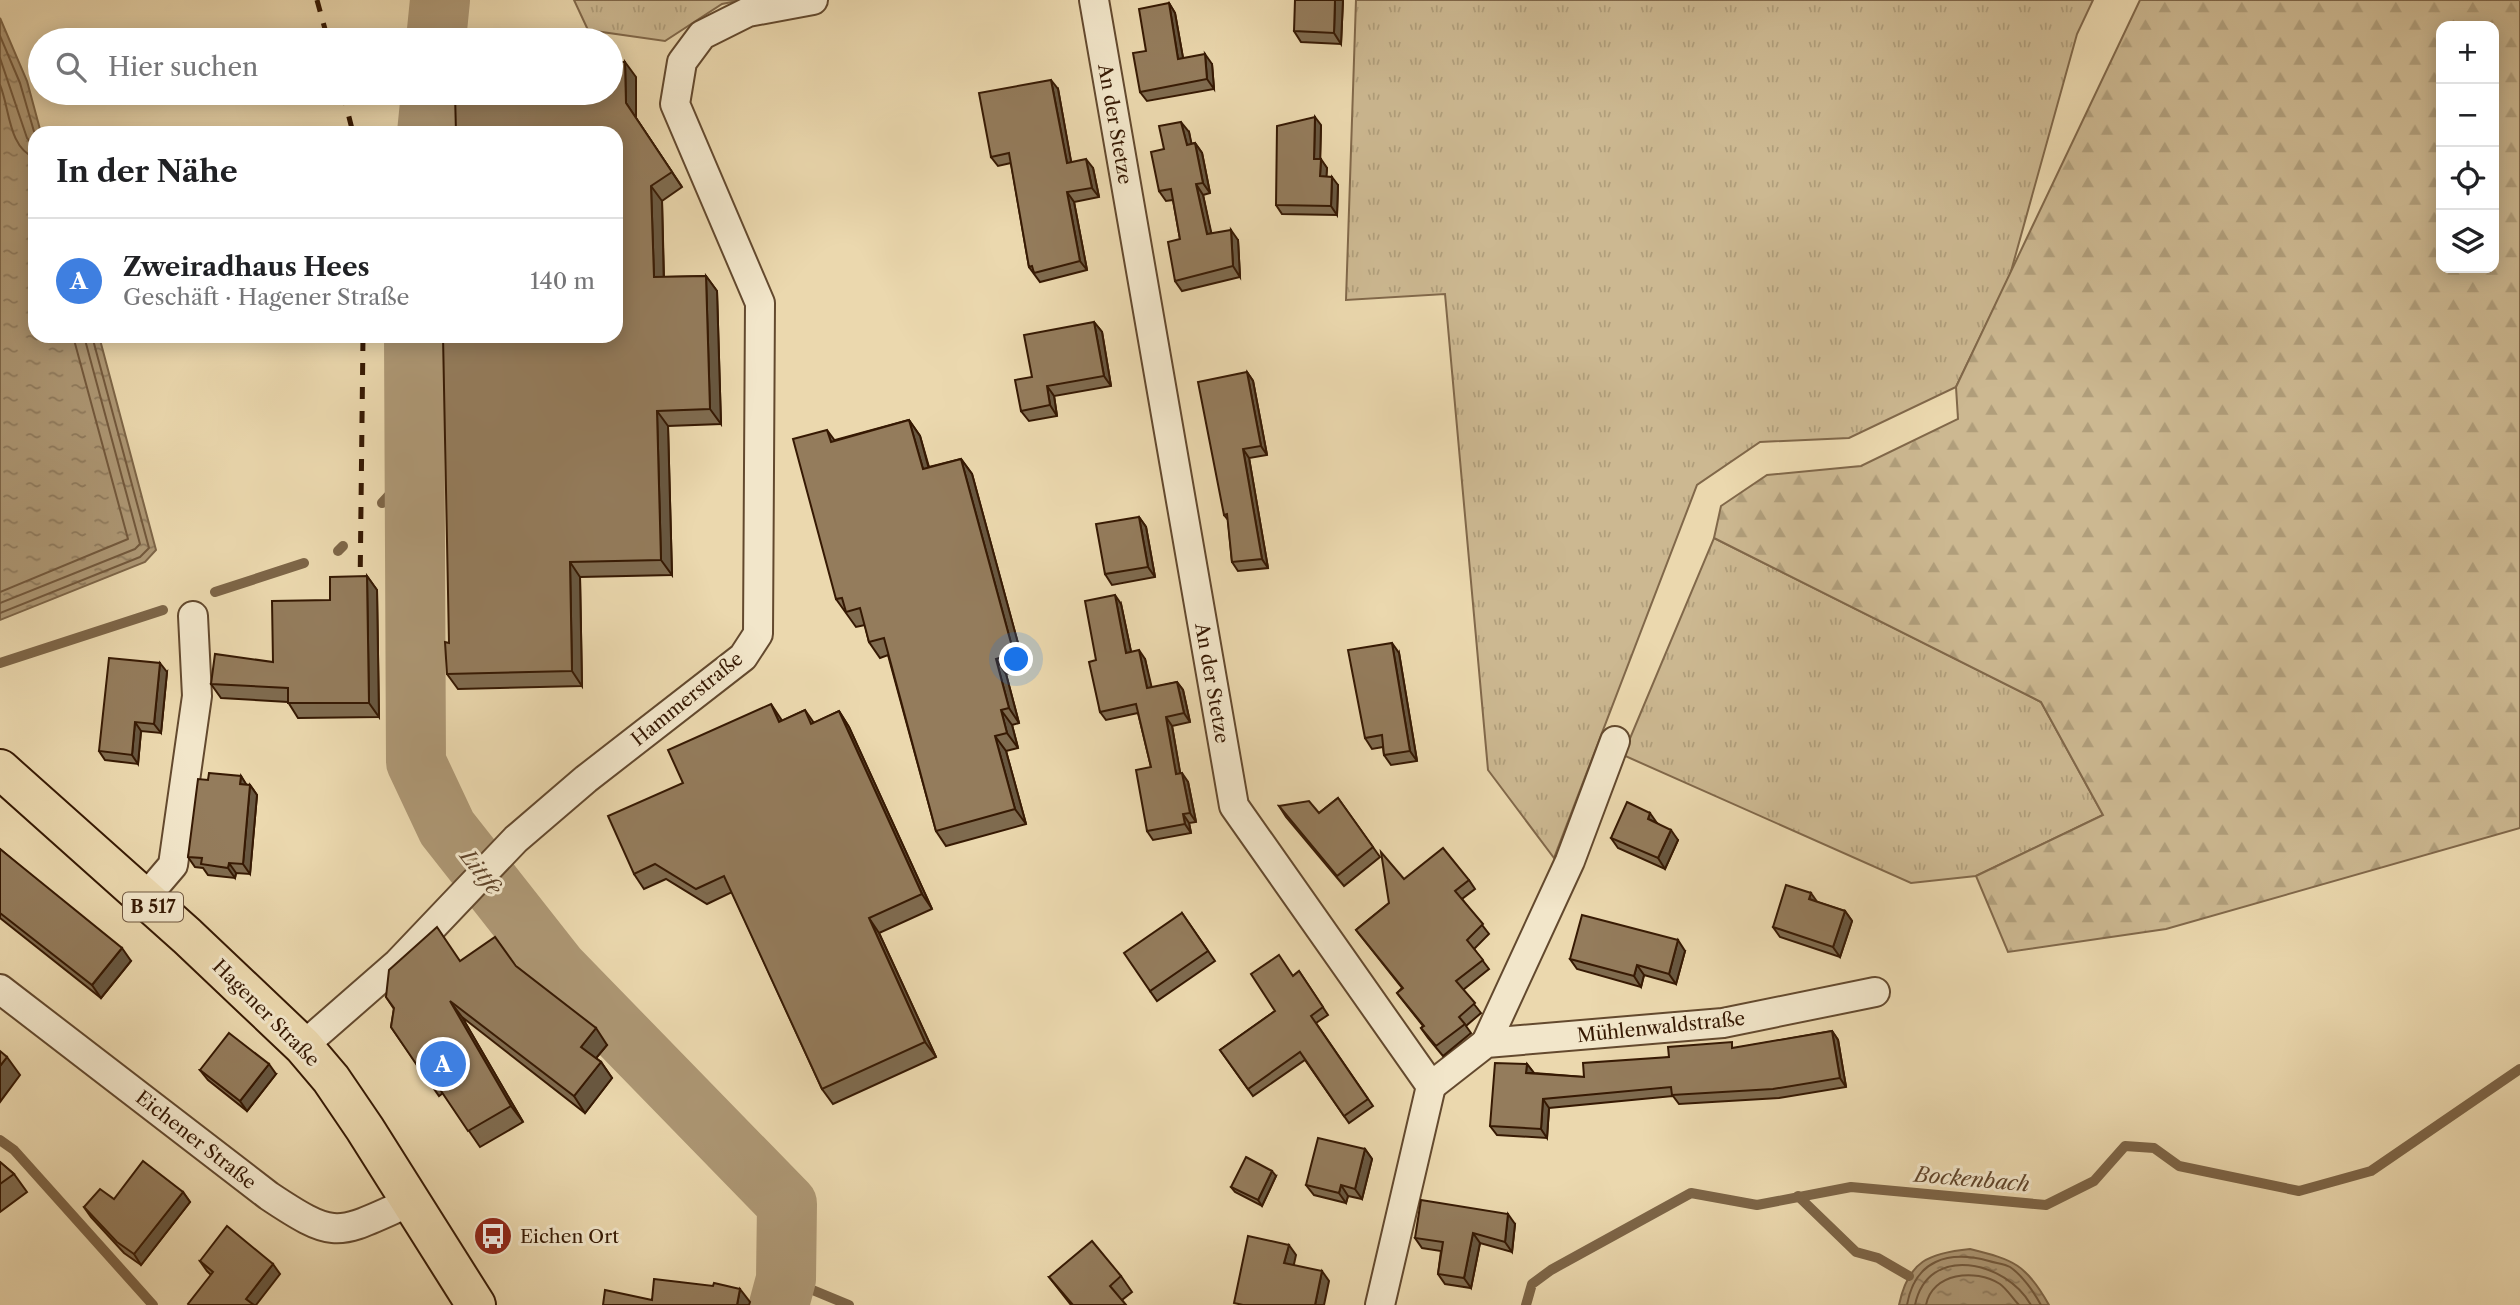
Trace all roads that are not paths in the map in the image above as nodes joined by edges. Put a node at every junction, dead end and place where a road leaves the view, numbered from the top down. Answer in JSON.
{"nodes":[{"id":1,"x":813,"y":0,"type":"edge"},
{"id":2,"x":1094,"y":0,"type":"edge"},
{"id":3,"x":193,"y":616,"type":"dead end"},
{"id":4,"x":1615,"y":741,"type":"dead end"},
{"id":5,"x":0,"y":769,"type":"edge"},
{"id":6,"x":144,"y":899,"type":"junction"},
{"id":7,"x":0,"y":989,"type":"edge"},
{"id":8,"x":1875,"y":992,"type":"dead end"},
{"id":9,"x":1486,"y":1043,"type":"junction"},
{"id":10,"x":303,"y":1046,"type":"junction"},
{"id":11,"x":1431,"y":1086,"type":"junction"},
{"id":12,"x":410,"y":1202,"type":"junction"},
{"id":13,"x":476,"y":1305,"type":"edge"},
{"id":14,"x":1380,"y":1305,"type":"edge"}],
"edges":[{"from":1,"to":10,"type":"street","name":"Hammerstraße"},
{"from":2,"to":11,"type":"street","name":"An der Stetze"},
{"from":3,"to":6,"type":"street"},
{"from":4,"to":9,"type":"street"},
{"from":5,"to":6,"type":"main road","name":"Hagener Straße","number":"B 517"},
{"from":6,"to":10,"type":"main road","name":"Hagener Straße","number":"B 517"},
{"from":7,"to":12,"type":"street","name":"Eichener Straße"},
{"from":8,"to":9,"type":"street","name":"Mühlenwaldstraße"},
{"from":9,"to":11,"type":"street"},
{"from":10,"to":12,"type":"main road","name":"Hagener Straße","number":"B 517"},
{"from":11,"to":14,"type":"street"},
{"from":12,"to":13,"type":"main road","name":"Hagener Straße","number":"B 517"}]}
